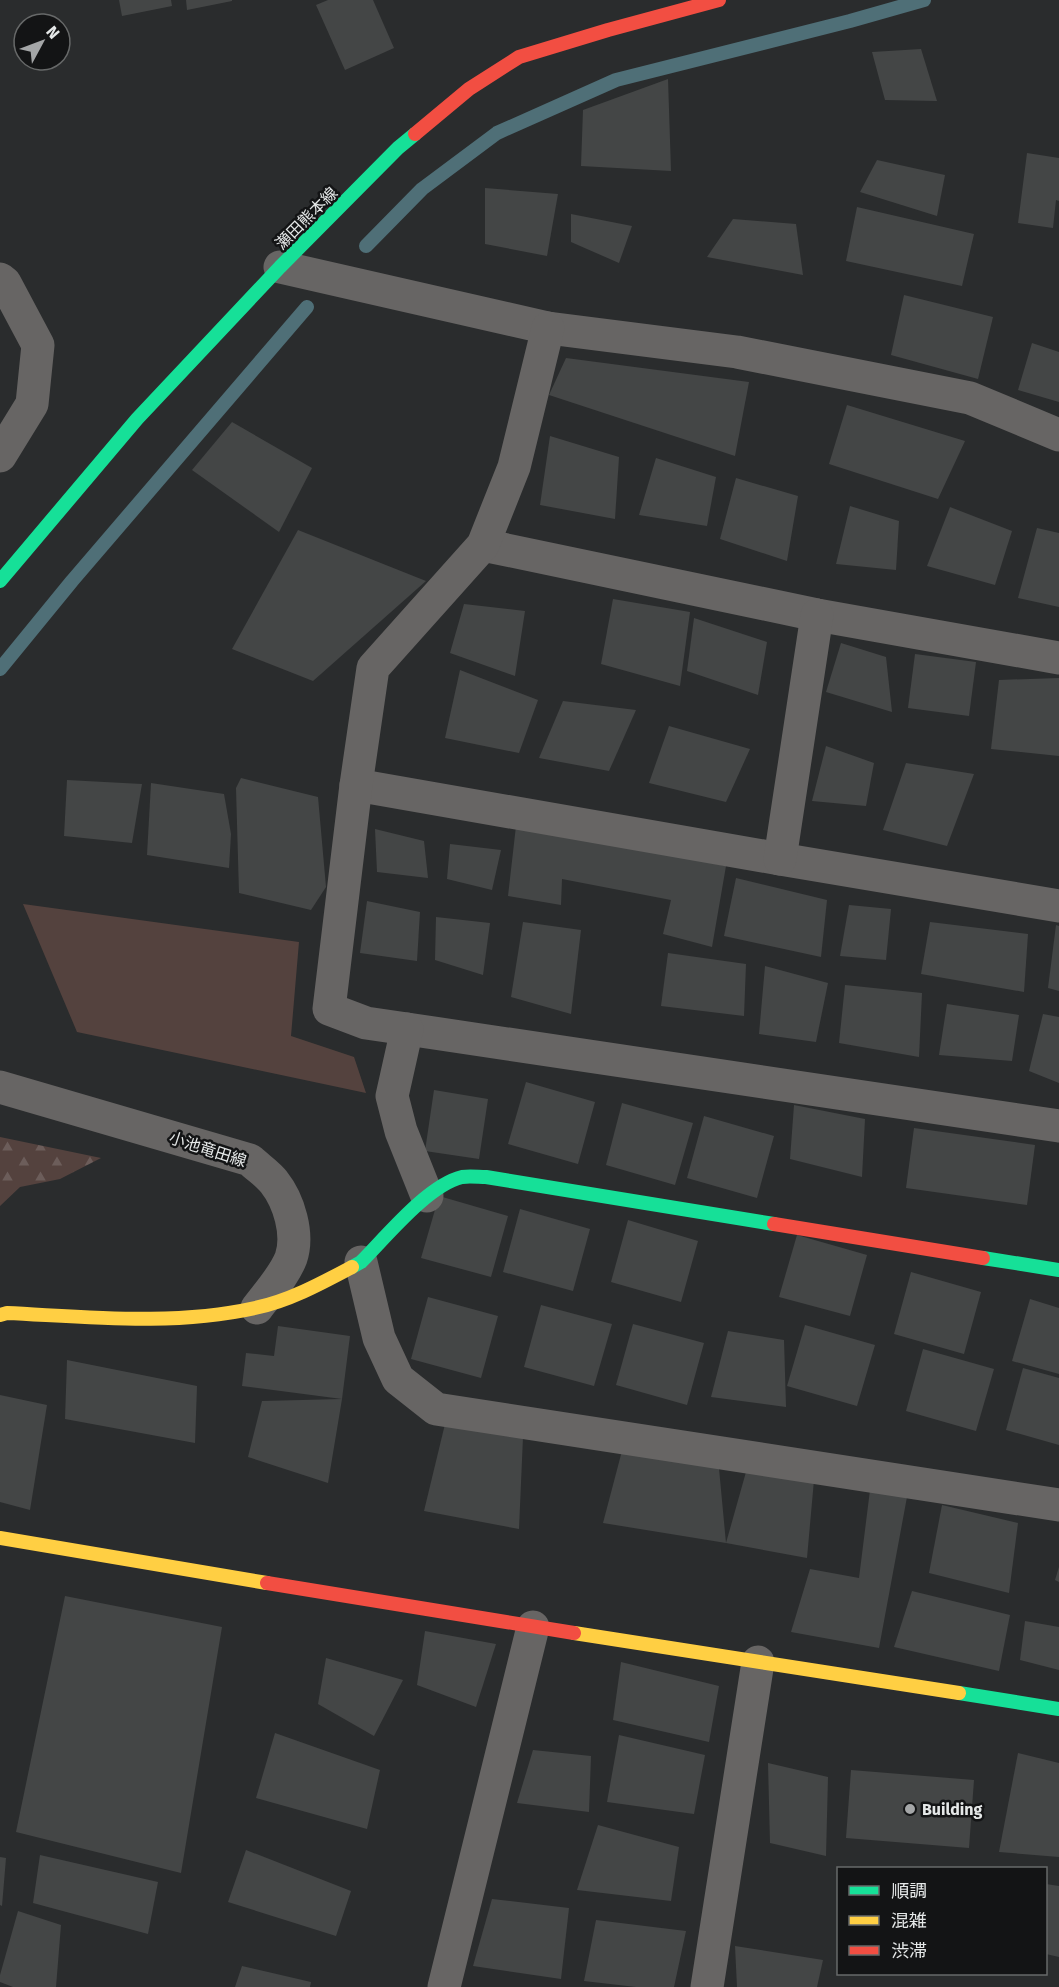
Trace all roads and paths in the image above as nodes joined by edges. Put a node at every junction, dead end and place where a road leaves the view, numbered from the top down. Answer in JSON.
{"nodes":[{"id":1,"x":719,"y":0,"type":"edge"},
{"id":2,"x":280,"y":267,"type":"junction"},
{"id":3,"x":0,"y":279,"type":"edge"},
{"id":4,"x":548,"y":328,"type":"junction"},
{"id":5,"x":1059,"y":435,"type":"edge"},
{"id":6,"x":0,"y":456,"type":"edge"},
{"id":7,"x":483,"y":545,"type":"junction"},
{"id":8,"x":0,"y":581,"type":"edge"},
{"id":9,"x":818,"y":615,"type":"junction"},
{"id":10,"x":1059,"y":658,"type":"edge"},
{"id":11,"x":356,"y":785,"type":"junction"},
{"id":12,"x":780,"y":859,"type":"junction"},
{"id":13,"x":1059,"y":906,"type":"edge"},
{"id":14,"x":407,"y":1029,"type":"junction"},
{"id":15,"x":0,"y":1087,"type":"edge"},
{"id":16,"x":1059,"y":1126,"type":"edge"},
{"id":17,"x":426,"y":1196,"type":"junction"},
{"id":18,"x":361,"y":1262,"type":"junction"},
{"id":19,"x":1059,"y":1270,"type":"edge"},
{"id":20,"x":257,"y":1308,"type":"junction"},
{"id":21,"x":2,"y":1313,"type":"edge"},
{"id":22,"x":1059,"y":1505,"type":"edge"},
{"id":23,"x":0,"y":1538,"type":"edge"},
{"id":24,"x":533,"y":1627,"type":"junction"},
{"id":25,"x":758,"y":1662,"type":"junction"},
{"id":26,"x":1059,"y":1709,"type":"edge"},
{"id":27,"x":444,"y":1987,"type":"edge"},
{"id":28,"x":707,"y":1987,"type":"edge"}],
"edges":[{"from":1,"to":2,"type":"street","name":"瀬田熊本線"},
{"from":2,"to":4,"type":"street"},
{"from":2,"to":8,"type":"street","name":"瀬田熊本線"},
{"from":3,"to":6,"type":"street"},
{"from":4,"to":5,"type":"street"},
{"from":4,"to":7,"type":"street"},
{"from":7,"to":9,"type":"street"},
{"from":7,"to":11,"type":"street"},
{"from":9,"to":10,"type":"street"},
{"from":9,"to":12,"type":"street"},
{"from":11,"to":12,"type":"street"},
{"from":11,"to":14,"type":"street"},
{"from":12,"to":13,"type":"street"},
{"from":14,"to":16,"type":"street"},
{"from":14,"to":17,"type":"street"},
{"from":15,"to":20,"type":"street","name":"小池竜田線"},
{"from":17,"to":18,"type":"street"},
{"from":17,"to":19,"type":"street"},
{"from":18,"to":20,"type":"street"},
{"from":18,"to":22,"type":"street"},
{"from":20,"to":21,"type":"street"},
{"from":23,"to":24,"type":"street"},
{"from":24,"to":25,"type":"street"},
{"from":24,"to":27,"type":"street"},
{"from":25,"to":26,"type":"street"},
{"from":25,"to":28,"type":"street"}]}
